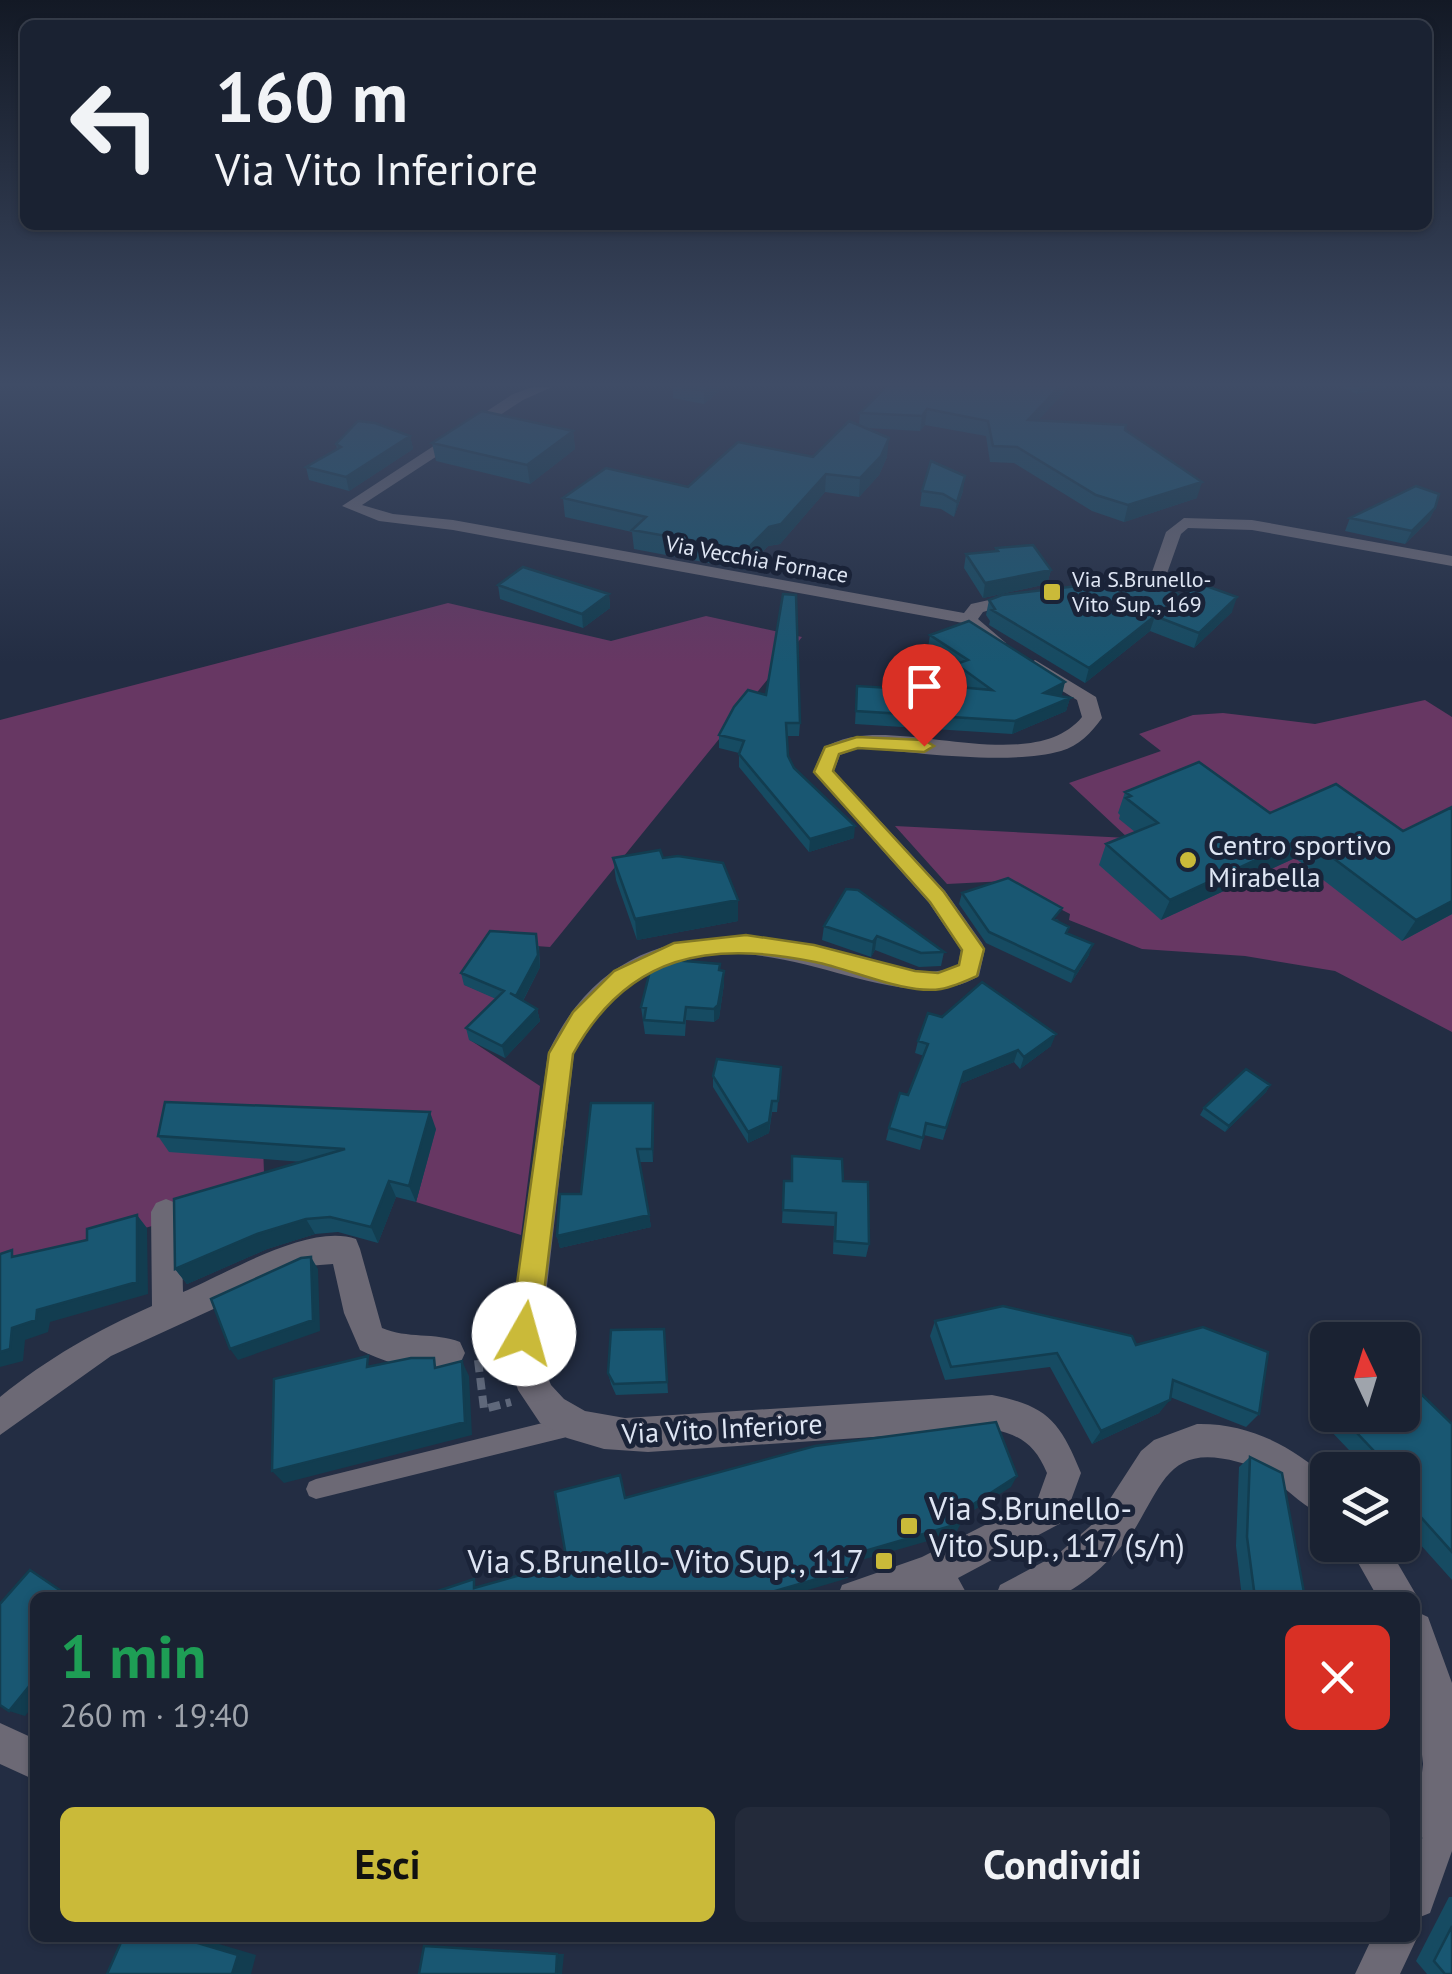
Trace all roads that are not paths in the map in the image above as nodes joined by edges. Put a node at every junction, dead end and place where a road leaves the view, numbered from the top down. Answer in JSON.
{"nodes":[{"id":1,"x":391,"y":479,"type":"edge"},
{"id":2,"x":1452,"y":562,"type":"edge"},
{"id":3,"x":1102,"y":590,"type":"edge"},
{"id":4,"x":1048,"y":596,"type":"edge"},
{"id":5,"x":969,"y":619,"type":"junction"},
{"id":6,"x":166,"y":1212,"type":"dead end"},
{"id":7,"x":168,"y":1315,"type":"junction"},
{"id":8,"x":450,"y":1353,"type":"road end"},
{"id":9,"x":0,"y":1418,"type":"edge"},
{"id":10,"x":572,"y":1426,"type":"junction"},
{"id":11,"x":1310,"y":1486,"type":"edge"},
{"id":12,"x":316,"y":1489,"type":"dead end"},
{"id":13,"x":1377,"y":1562,"type":"edge"},
{"id":14,"x":940,"y":1585,"type":"edge"},
{"id":15,"x":894,"y":1592,"type":"edge"},
{"id":16,"x":1028,"y":1592,"type":"edge"},
{"id":17,"x":1396,"y":1592,"type":"edge"},
{"id":18,"x":1420,"y":1641,"type":"edge"},
{"id":19,"x":0,"y":1743,"type":"edge"},
{"id":20,"x":30,"y":1758,"type":"edge"},
{"id":21,"x":1420,"y":1884,"type":"edge"},
{"id":22,"x":1394,"y":1942,"type":"edge"},
{"id":23,"x":1377,"y":1974,"type":"edge"}],
"edges":[{"from":1,"to":5,"type":"street","name":"Via Vecchia Fornace"},
{"from":2,"to":3,"type":"street"},
{"from":4,"to":5,"type":"street"},
{"from":5,"to":10,"type":"street"},
{"from":6,"to":7,"type":"street"},
{"from":7,"to":8,"type":"street"},
{"from":7,"to":9,"type":"street"},
{"from":10,"to":12,"type":"lane"},
{"from":10,"to":14,"type":"street","name":"Via Vito Inferiore"},
{"from":11,"to":16,"type":"street"},
{"from":13,"to":17,"type":"street"},
{"from":14,"to":15,"type":"street","name":"Via Vito Inferiore"},
{"from":18,"to":21,"type":"street"},
{"from":19,"to":20,"type":"street"},
{"from":22,"to":23,"type":"street"}]}
